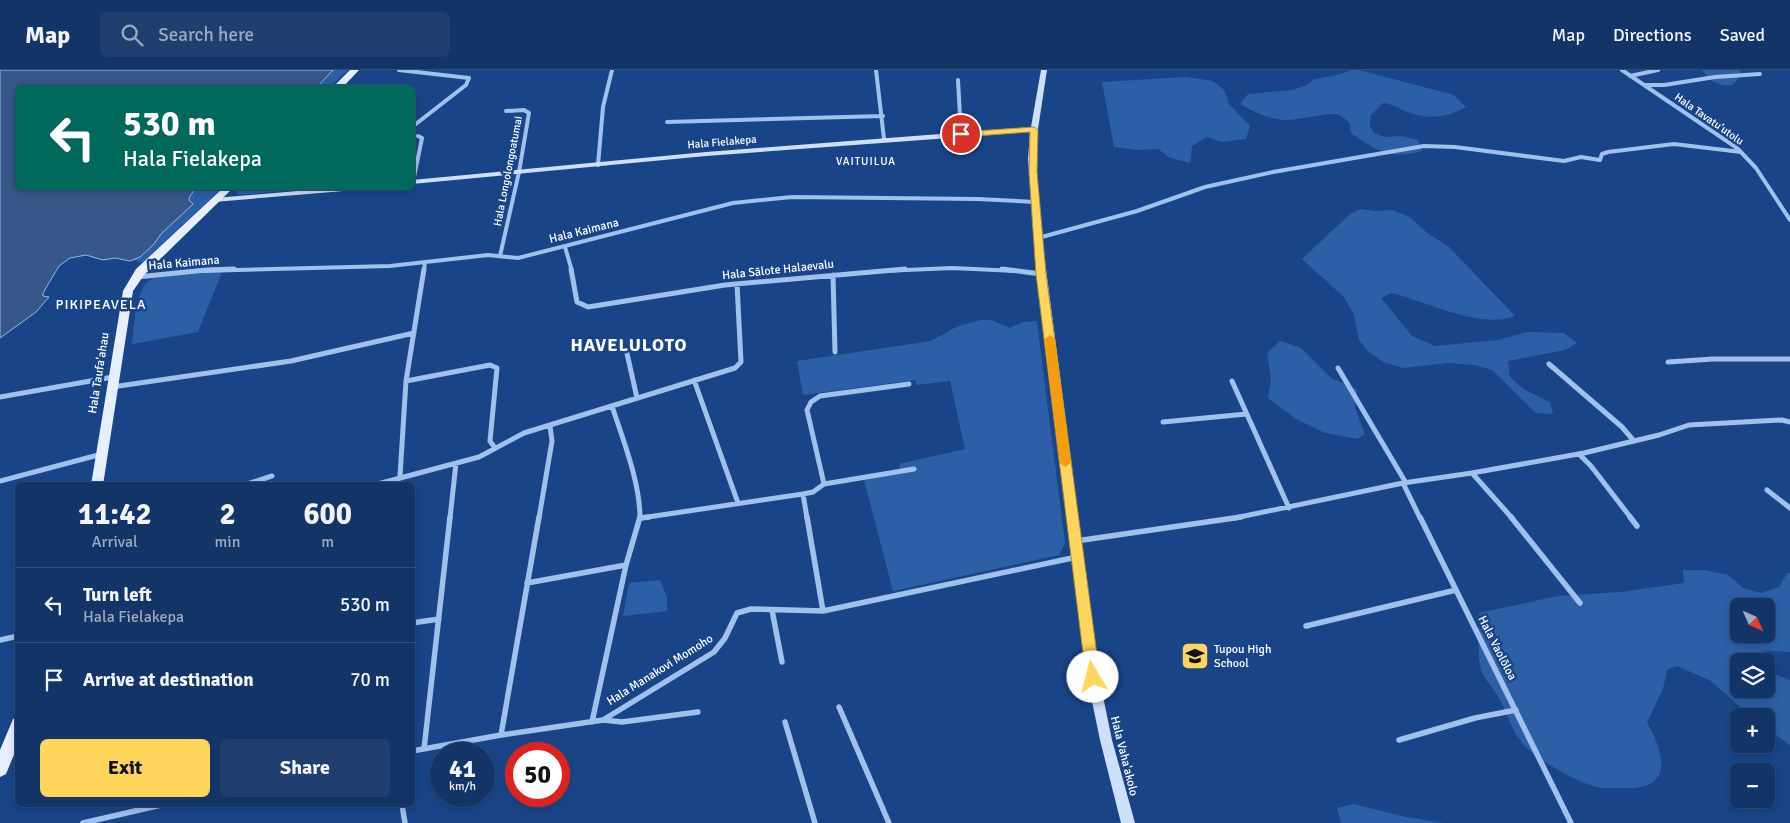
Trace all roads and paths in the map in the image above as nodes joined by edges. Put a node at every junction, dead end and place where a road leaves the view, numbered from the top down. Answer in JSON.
{"nodes":[{"id":1,"x":355,"y":70,"type":"edge"},
{"id":2,"x":399,"y":70,"type":"edge"},
{"id":3,"x":612,"y":70,"type":"edge"},
{"id":4,"x":876,"y":70,"type":"edge"},
{"id":5,"x":1044,"y":70,"type":"edge"},
{"id":6,"x":1622,"y":70,"type":"edge"},
{"id":7,"x":1658,"y":70,"type":"edge"},
{"id":8,"x":1760,"y":74,"type":"dead end"},
{"id":9,"x":1630,"y":76,"type":"junction"},
{"id":10,"x":958,"y":80,"type":"dead end"},
{"id":11,"x":339,"y":85,"type":"edge"},
{"id":12,"x":1644,"y":85,"type":"junction"},
{"id":13,"x":506,"y":111,"type":"dead end"},
{"id":14,"x":883,"y":116,"type":"junction"},
{"id":15,"x":667,"y":122,"type":"dead end"},
{"id":16,"x":415,"y":125,"type":"edge"},
{"id":17,"x":1034,"y":130,"type":"junction"},
{"id":18,"x":961,"y":134,"type":"junction"},
{"id":19,"x":418,"y":136,"type":"dead end"},
{"id":20,"x":884,"y":139,"type":"junction"},
{"id":21,"x":1741,"y":152,"type":"junction"},
{"id":22,"x":598,"y":165,"type":"junction"},
{"id":23,"x":415,"y":169,"type":"edge"},
{"id":24,"x":519,"y":172,"type":"junction"},
{"id":25,"x":415,"y":182,"type":"edge"},
{"id":26,"x":226,"y":190,"type":"edge"},
{"id":27,"x":332,"y":190,"type":"edge"},
{"id":28,"x":214,"y":200,"type":"junction"},
{"id":29,"x":1035,"y":202,"type":"junction"},
{"id":30,"x":1790,"y":220,"type":"edge"},
{"id":31,"x":1038,"y":238,"type":"junction"},
{"id":32,"x":565,"y":247,"type":"junction"},
{"id":33,"x":500,"y":256,"type":"junction"},
{"id":34,"x":426,"y":262,"type":"junction"},
{"id":35,"x":832,"y":274,"type":"junction"},
{"id":36,"x":1041,"y":274,"type":"junction"},
{"id":37,"x":136,"y":277,"type":"junction"},
{"id":38,"x":737,"y":284,"type":"junction"},
{"id":39,"x":414,"y":332,"type":"junction"},
{"id":40,"x":626,"y":349,"type":"dead end"},
{"id":41,"x":835,"y":352,"type":"dead end"},
{"id":42,"x":1790,"y":359,"type":"edge"},
{"id":43,"x":1668,"y":362,"type":"dead end"},
{"id":44,"x":1549,"y":364,"type":"dead end"},
{"id":45,"x":1338,"y":368,"type":"dead end"},
{"id":46,"x":694,"y":380,"type":"junction"},
{"id":47,"x":406,"y":381,"type":"junction"},
{"id":48,"x":1232,"y":381,"type":"dead end"},
{"id":49,"x":113,"y":382,"type":"junction"},
{"id":50,"x":909,"y":384,"type":"dead end"},
{"id":51,"x":0,"y":397,"type":"edge"},
{"id":52,"x":637,"y":398,"type":"junction"},
{"id":53,"x":612,"y":406,"type":"junction"},
{"id":54,"x":1246,"y":414,"type":"junction"},
{"id":55,"x":1163,"y":422,"type":"dead end"},
{"id":56,"x":1790,"y":422,"type":"edge"},
{"id":57,"x":550,"y":426,"type":"junction"},
{"id":58,"x":1634,"y":441,"type":"junction"},
{"id":59,"x":495,"y":448,"type":"junction"},
{"id":60,"x":102,"y":454,"type":"junction"},
{"id":61,"x":1579,"y":454,"type":"junction"},
{"id":62,"x":456,"y":463,"type":"junction"},
{"id":63,"x":914,"y":469,"type":"dead end"},
{"id":64,"x":1472,"y":473,"type":"junction"},
{"id":65,"x":272,"y":476,"type":"dead end"},
{"id":66,"x":400,"y":476,"type":"junction"},
{"id":67,"x":0,"y":481,"type":"edge"},
{"id":68,"x":97,"y":482,"type":"edge"},
{"id":69,"x":253,"y":482,"type":"edge"},
{"id":70,"x":383,"y":482,"type":"edge"},
{"id":71,"x":1405,"y":483,"type":"junction"},
{"id":72,"x":824,"y":484,"type":"junction"},
{"id":73,"x":1767,"y":490,"type":"dead end"},
{"id":74,"x":803,"y":494,"type":"junction"},
{"id":75,"x":738,"y":503,"type":"junction"},
{"id":76,"x":1289,"y":508,"type":"junction"},
{"id":77,"x":1790,"y":508,"type":"edge"},
{"id":78,"x":640,"y":518,"type":"junction"},
{"id":79,"x":1637,"y":526,"type":"dead end"},
{"id":80,"x":1075,"y":541,"type":"junction"},
{"id":81,"x":1076,"y":557,"type":"junction"},
{"id":82,"x":626,"y":565,"type":"junction"},
{"id":83,"x":527,"y":583,"type":"junction"},
{"id":84,"x":1456,"y":590,"type":"junction"},
{"id":85,"x":1580,"y":603,"type":"dead end"},
{"id":86,"x":772,"y":610,"type":"junction"},
{"id":87,"x":824,"y":611,"type":"junction"},
{"id":88,"x":439,"y":619,"type":"junction"},
{"id":89,"x":415,"y":623,"type":"edge"},
{"id":90,"x":1306,"y":626,"type":"dead end"},
{"id":91,"x":15,"y":637,"type":"edge"},
{"id":92,"x":0,"y":640,"type":"edge"},
{"id":93,"x":782,"y":662,"type":"dead end"},
{"id":94,"x":839,"y":706,"type":"dead end"},
{"id":95,"x":1516,"y":710,"type":"junction"},
{"id":96,"x":698,"y":712,"type":"dead end"},
{"id":97,"x":603,"y":720,"type":"junction"},
{"id":98,"x":592,"y":722,"type":"junction"},
{"id":99,"x":785,"y":722,"type":"dead end"},
{"id":100,"x":15,"y":732,"type":"edge"},
{"id":101,"x":501,"y":735,"type":"junction"},
{"id":102,"x":1399,"y":740,"type":"dead end"},
{"id":103,"x":424,"y":749,"type":"junction"},
{"id":104,"x":415,"y":750,"type":"edge"},
{"id":105,"x":0,"y":769,"type":"edge"},
{"id":106,"x":152,"y":807,"type":"edge"},
{"id":107,"x":402,"y":807,"type":"edge"},
{"id":108,"x":83,"y":823,"type":"edge"},
{"id":109,"x":405,"y":823,"type":"edge"},
{"id":110,"x":815,"y":823,"type":"edge"},
{"id":111,"x":889,"y":823,"type":"edge"},
{"id":112,"x":1128,"y":823,"type":"edge"},
{"id":113,"x":1571,"y":823,"type":"edge"}],
"edges":[{"from":1,"to":11,"type":"main road"},
{"from":2,"to":16,"type":"street"},
{"from":3,"to":22,"type":"street"},
{"from":4,"to":14,"type":"street"},
{"from":5,"to":17,"type":"main road","name":"Hala Vaha'akolo"},
{"from":6,"to":9,"type":"street","name":"Hala Tavatu'utolu"},
{"from":7,"to":9,"type":"street"},
{"from":8,"to":12,"type":"street"},
{"from":9,"to":12,"type":"street","name":"Hala Tavatu'utolu"},
{"from":10,"to":18,"type":"street"},
{"from":12,"to":21,"type":"street","name":"Hala Tavatu'utolu"},
{"from":13,"to":24,"type":"street","name":"Hala Longolongoatumai"},
{"from":14,"to":15,"type":"street"},
{"from":14,"to":20,"type":"street"},
{"from":17,"to":18,"type":"main road","name":"Hala Fielakepa"},
{"from":17,"to":29,"type":"main road","name":"Hala Vaha'akolo"},
{"from":18,"to":20,"type":"main road","name":"Hala Fielakepa"},
{"from":19,"to":23,"type":"street"},
{"from":20,"to":22,"type":"main road","name":"Hala Fielakepa"},
{"from":21,"to":30,"type":"street","name":"Hala Tavatu'utolu"},
{"from":21,"to":31,"type":"street"},
{"from":22,"to":24,"type":"main road","name":"Hala Fielakepa"},
{"from":24,"to":25,"type":"main road","name":"Hala Fielakepa"},
{"from":24,"to":33,"type":"street","name":"Hala Longolongoatumai"},
{"from":26,"to":28,"type":"main road","name":"Hala Taufa'ahau"},
{"from":27,"to":28,"type":"main road"},
{"from":28,"to":37,"type":"main road","name":"Hala Taufa'ahau"},
{"from":29,"to":31,"type":"main road","name":"Hala Vaha'akolo"},
{"from":29,"to":32,"type":"street","name":"Hala Kaimana"},
{"from":31,"to":36,"type":"main road","name":"Hala Vaha'akolo"},
{"from":32,"to":33,"type":"street","name":"Hala Kaimana"},
{"from":32,"to":38,"type":"street","name":"Hala Sālote Halaevalu"},
{"from":33,"to":34,"type":"street","name":"Hala Kaimana"},
{"from":34,"to":37,"type":"street","name":"Hala Kaimana"},
{"from":34,"to":39,"type":"street"},
{"from":35,"to":36,"type":"street","name":"Hala Sālote Halaevalu"},
{"from":35,"to":38,"type":"street","name":"Hala Sālote Halaevalu"},
{"from":35,"to":41,"type":"street"},
{"from":36,"to":80,"type":"main road","name":"Hala Vaha'akolo"},
{"from":37,"to":49,"type":"main road","name":"Hala Taufa'ahau"},
{"from":38,"to":46,"type":"street"},
{"from":39,"to":47,"type":"street"},
{"from":39,"to":49,"type":"street"},
{"from":40,"to":52,"type":"street"},
{"from":42,"to":43,"type":"street"},
{"from":44,"to":58,"type":"street"},
{"from":45,"to":71,"type":"street","name":"Hala Vaolōloa"},
{"from":46,"to":52,"type":"street"},
{"from":46,"to":75,"type":"street"},
{"from":47,"to":59,"type":"street"},
{"from":47,"to":66,"type":"street"},
{"from":48,"to":54,"type":"street"},
{"from":49,"to":51,"type":"street"},
{"from":49,"to":60,"type":"main road","name":"Hala Taufa'ahau"},
{"from":50,"to":72,"type":"street"},
{"from":52,"to":53,"type":"street"},
{"from":53,"to":57,"type":"street"},
{"from":53,"to":78,"type":"street"},
{"from":54,"to":55,"type":"street"},
{"from":54,"to":76,"type":"street"},
{"from":56,"to":58,"type":"street"},
{"from":57,"to":59,"type":"street"},
{"from":57,"to":83,"type":"street"},
{"from":58,"to":61,"type":"street"},
{"from":59,"to":62,"type":"street"},
{"from":60,"to":67,"type":"street"},
{"from":60,"to":68,"type":"main road","name":"Hala Taufa'ahau"},
{"from":61,"to":64,"type":"street"},
{"from":61,"to":79,"type":"street"},
{"from":62,"to":66,"type":"street"},
{"from":62,"to":88,"type":"street"},
{"from":63,"to":72,"type":"street"},
{"from":64,"to":71,"type":"street"},
{"from":64,"to":85,"type":"street"},
{"from":65,"to":69,"type":"street"},
{"from":66,"to":70,"type":"street"},
{"from":71,"to":76,"type":"street"},
{"from":71,"to":84,"type":"street","name":"Hala Vaolōloa"},
{"from":72,"to":74,"type":"street"},
{"from":73,"to":77,"type":"street"},
{"from":74,"to":75,"type":"street"},
{"from":74,"to":87,"type":"street"},
{"from":75,"to":78,"type":"street"},
{"from":76,"to":80,"type":"street"},
{"from":78,"to":82,"type":"street"},
{"from":80,"to":81,"type":"main road","name":"Hala Vaha'akolo"},
{"from":81,"to":87,"type":"street","name":"Hala Manakovi Momoho"},
{"from":81,"to":112,"type":"main road","name":"Hala Vaha'akolo"},
{"from":82,"to":83,"type":"street"},
{"from":82,"to":98,"type":"street"},
{"from":83,"to":101,"type":"street"},
{"from":84,"to":90,"type":"street"},
{"from":84,"to":95,"type":"street","name":"Hala Vaolōloa"},
{"from":86,"to":87,"type":"street","name":"Hala Manakovi Momoho"},
{"from":86,"to":93,"type":"street"},
{"from":86,"to":97,"type":"street","name":"Hala Manakovi Momoho"},
{"from":88,"to":89,"type":"street"},
{"from":88,"to":103,"type":"street"},
{"from":91,"to":92,"type":"street"},
{"from":94,"to":111,"type":"street"},
{"from":95,"to":102,"type":"street"},
{"from":95,"to":113,"type":"street","name":"Hala Vaolōloa"},
{"from":96,"to":97,"type":"street"},
{"from":97,"to":98,"type":"street","name":"Hala Manakovi Momoho"},
{"from":98,"to":101,"type":"street","name":"Hala Manakovi Momoho"},
{"from":99,"to":110,"type":"street"},
{"from":100,"to":105,"type":"main road"},
{"from":101,"to":103,"type":"street","name":"Hala Manakovi Momoho"},
{"from":103,"to":104,"type":"street","name":"Hala Manakovi Momoho"},
{"from":106,"to":108,"type":"street"},
{"from":107,"to":109,"type":"street"}]}
